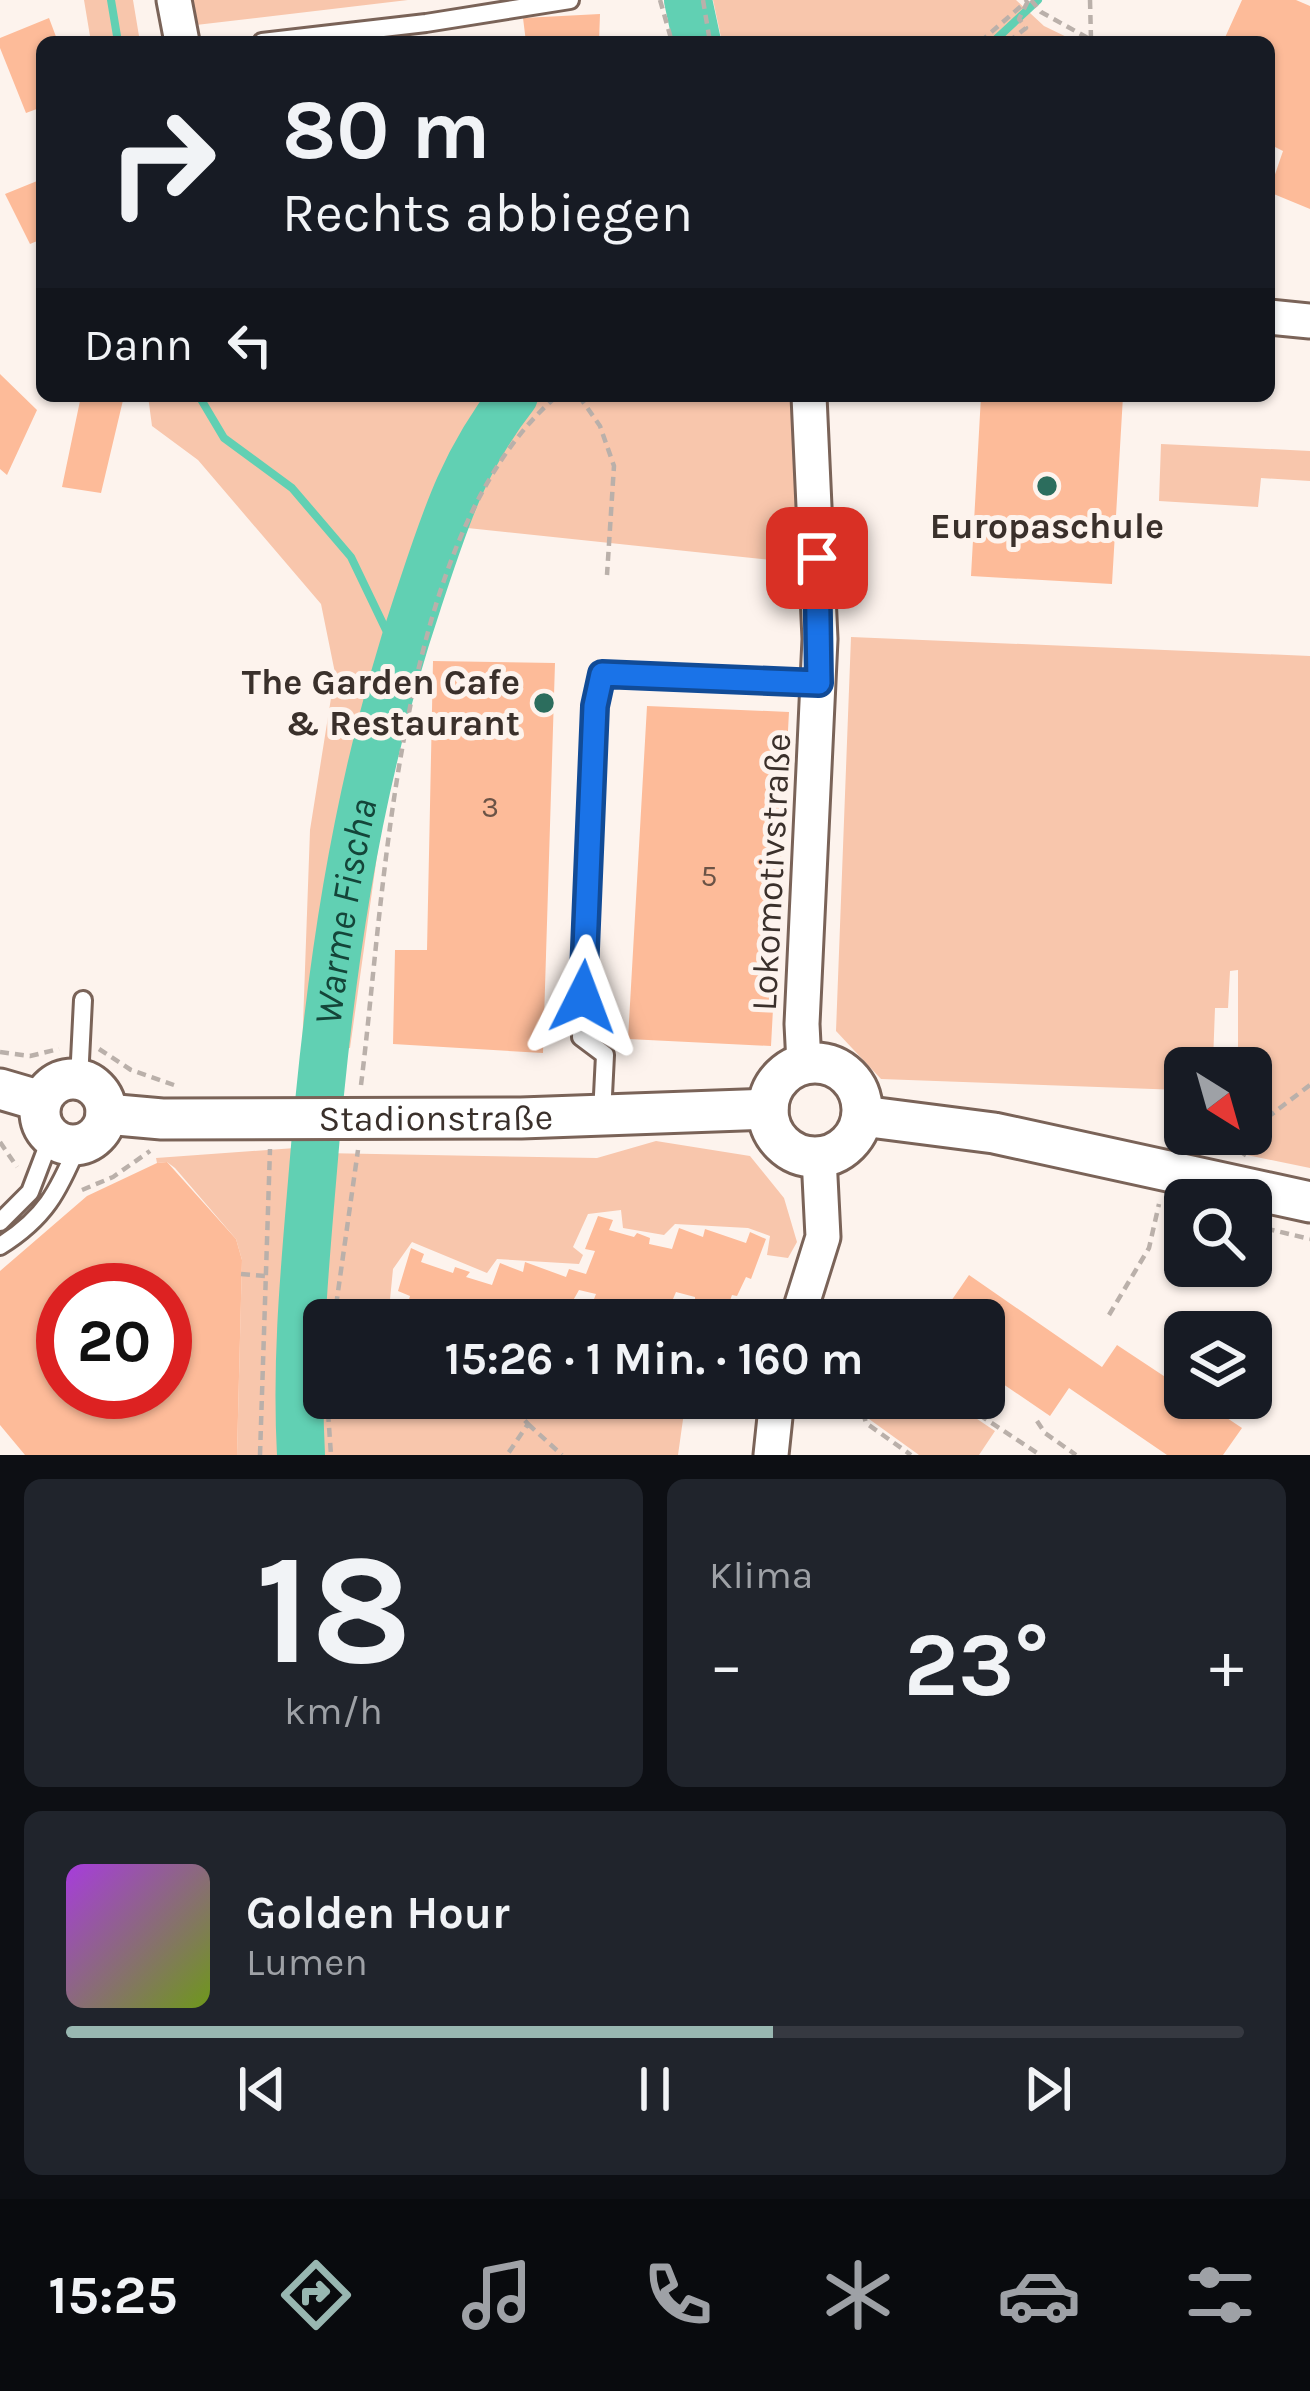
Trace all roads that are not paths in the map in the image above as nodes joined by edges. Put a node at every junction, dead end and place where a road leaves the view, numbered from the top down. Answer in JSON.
{"nodes":[{"id":1,"x":174,"y":0,"type":"edge"},
{"id":2,"x":570,"y":0,"type":"edge"},
{"id":3,"x":181,"y":36,"type":"edge"},
{"id":4,"x":314,"y":36,"type":"edge"},
{"id":5,"x":1275,"y":318,"type":"edge"},
{"id":6,"x":1310,"y":321,"type":"edge"},
{"id":7,"x":809,"y":402,"type":"edge"},
{"id":8,"x":819,"y":683,"type":"junction"},
{"id":9,"x":83,"y":1000,"type":"dead end"},
{"id":10,"x":804,"y":1064,"type":"junction"},
{"id":11,"x":79,"y":1080,"type":"junction"},
{"id":12,"x":0,"y":1090,"type":"edge"},
{"id":13,"x":768,"y":1109,"type":"junction"},
{"id":14,"x":106,"y":1114,"type":"junction"},
{"id":15,"x":602,"y":1115,"type":"junction"},
{"id":16,"x":862,"y":1116,"type":"junction"},
{"id":17,"x":57,"y":1128,"type":"junction"},
{"id":18,"x":819,"y":1157,"type":"junction"},
{"id":19,"x":1310,"y":1202,"type":"edge"},
{"id":20,"x":0,"y":1222,"type":"edge"},
{"id":21,"x":0,"y":1246,"type":"edge"},
{"id":22,"x":804,"y":1299,"type":"edge"},
{"id":23,"x":775,"y":1419,"type":"edge"},
{"id":24,"x":771,"y":1455,"type":"edge"}],
"edges":[{"from":1,"to":3,"type":"street"},
{"from":2,"to":4,"type":"lane"},
{"from":5,"to":6,"type":"street"},
{"from":7,"to":8,"type":"street","name":"Lokomotivstraße"},
{"from":8,"to":10,"type":"street","name":"Lokomotivstraße"},
{"from":8,"to":15,"type":"lane"},
{"from":9,"to":11,"type":"lane"},
{"from":10,"to":13,"type":"street"},
{"from":10,"to":16,"type":"street"},
{"from":11,"to":14,"type":"street"},
{"from":11,"to":17,"type":"street"},
{"from":12,"to":17,"type":"street"},
{"from":13,"to":15,"type":"street","name":"Stadionstraße"},
{"from":13,"to":18,"type":"street"},
{"from":14,"to":15,"type":"street","name":"Stadionstraße"},
{"from":14,"to":17,"type":"street"},
{"from":16,"to":18,"type":"street"},
{"from":16,"to":19,"type":"street"},
{"from":17,"to":20,"type":"lane"},
{"from":17,"to":21,"type":"lane"},
{"from":18,"to":22,"type":"street"},
{"from":23,"to":24,"type":"street"}]}
